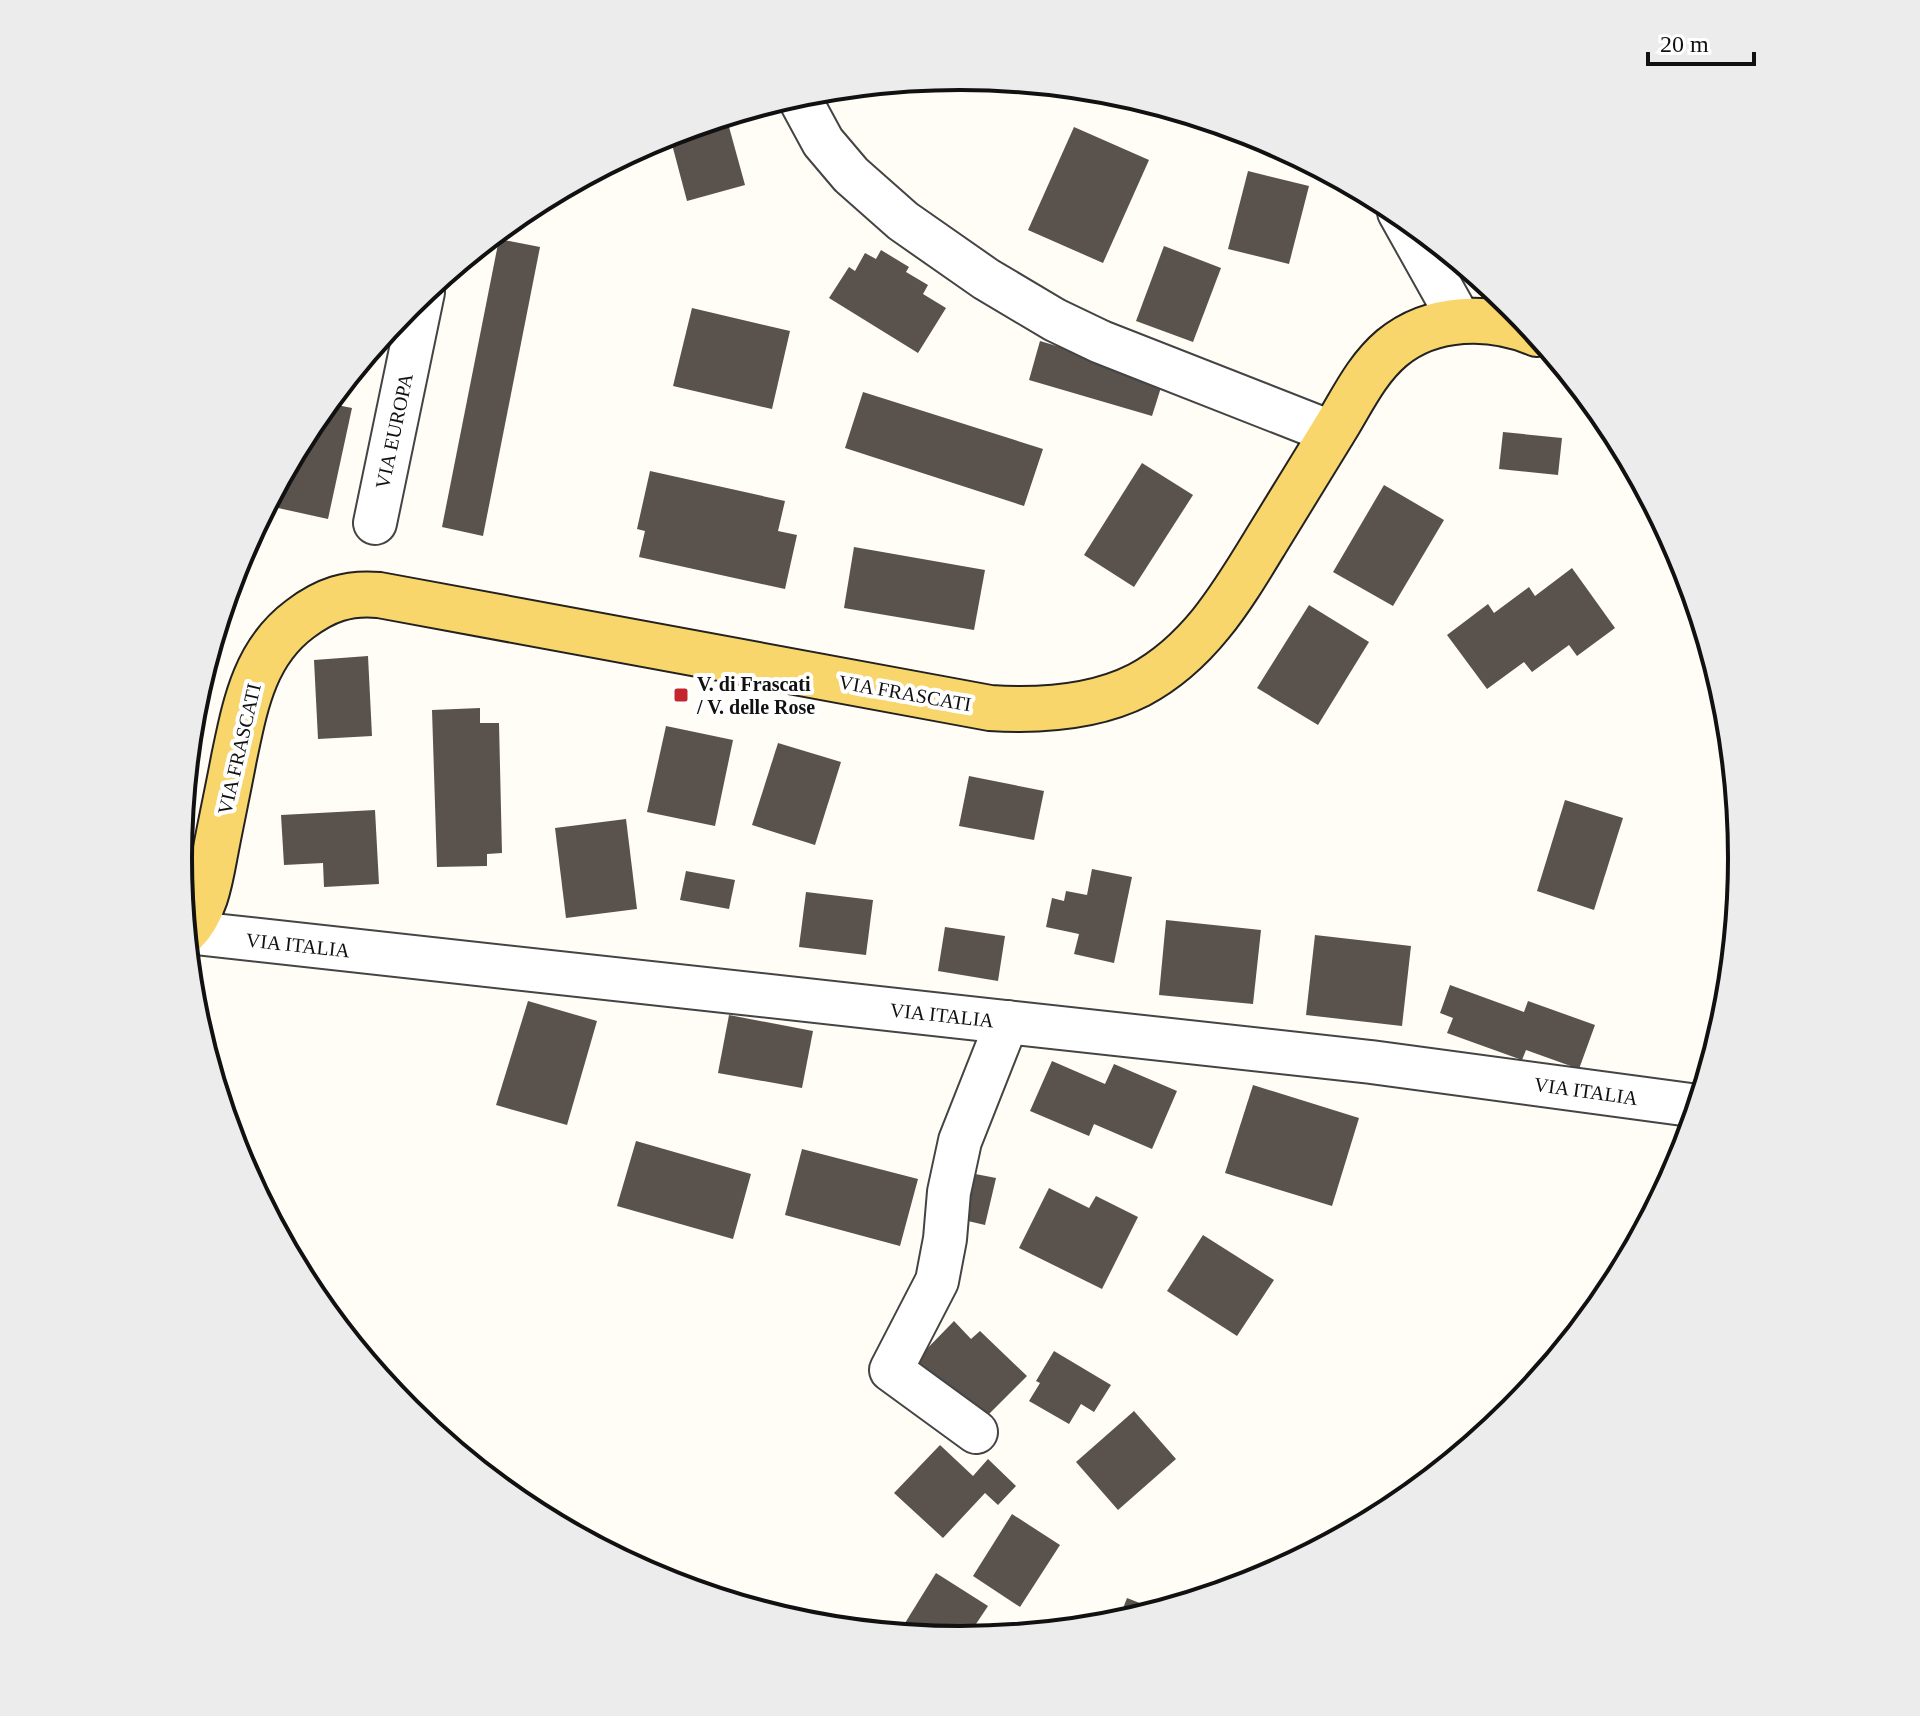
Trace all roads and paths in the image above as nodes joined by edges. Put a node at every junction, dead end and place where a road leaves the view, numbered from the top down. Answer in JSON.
{"nodes":[{"id":1,"x":804,"y":106,"type":"edge"},
{"id":2,"x":1439,"y":258,"type":"edge"},
{"id":3,"x":419,"y":314,"type":"edge"},
{"id":4,"x":1487,"y":314,"type":"edge"},
{"id":5,"x":1511,"y":324,"type":"edge"},
{"id":6,"x":1333,"y":433,"type":"junction"},
{"id":7,"x":375,"y":523,"type":"dead end"},
{"id":8,"x":195,"y":920,"type":"edge"},
{"id":9,"x":197,"y":933,"type":"edge"},
{"id":10,"x":1007,"y":1022,"type":"junction"},
{"id":11,"x":1687,"y":1105,"type":"edge"},
{"id":12,"x":976,"y":1432,"type":"dead end"}],
"edges":[{"from":1,"to":6,"type":"street"},
{"from":2,"to":4,"type":"street"},
{"from":3,"to":7,"type":"street","name":"VIA EUROPA"},
{"from":4,"to":5,"type":"main road"},
{"from":4,"to":6,"type":"main road","name":"VIA FRASCATI"},
{"from":6,"to":8,"type":"main road","name":"VIA FRASCATI"},
{"from":9,"to":10,"type":"street","name":"VIA ITALIA"},
{"from":10,"to":11,"type":"street","name":"VIA ITALIA"},
{"from":10,"to":12,"type":"street"}]}
